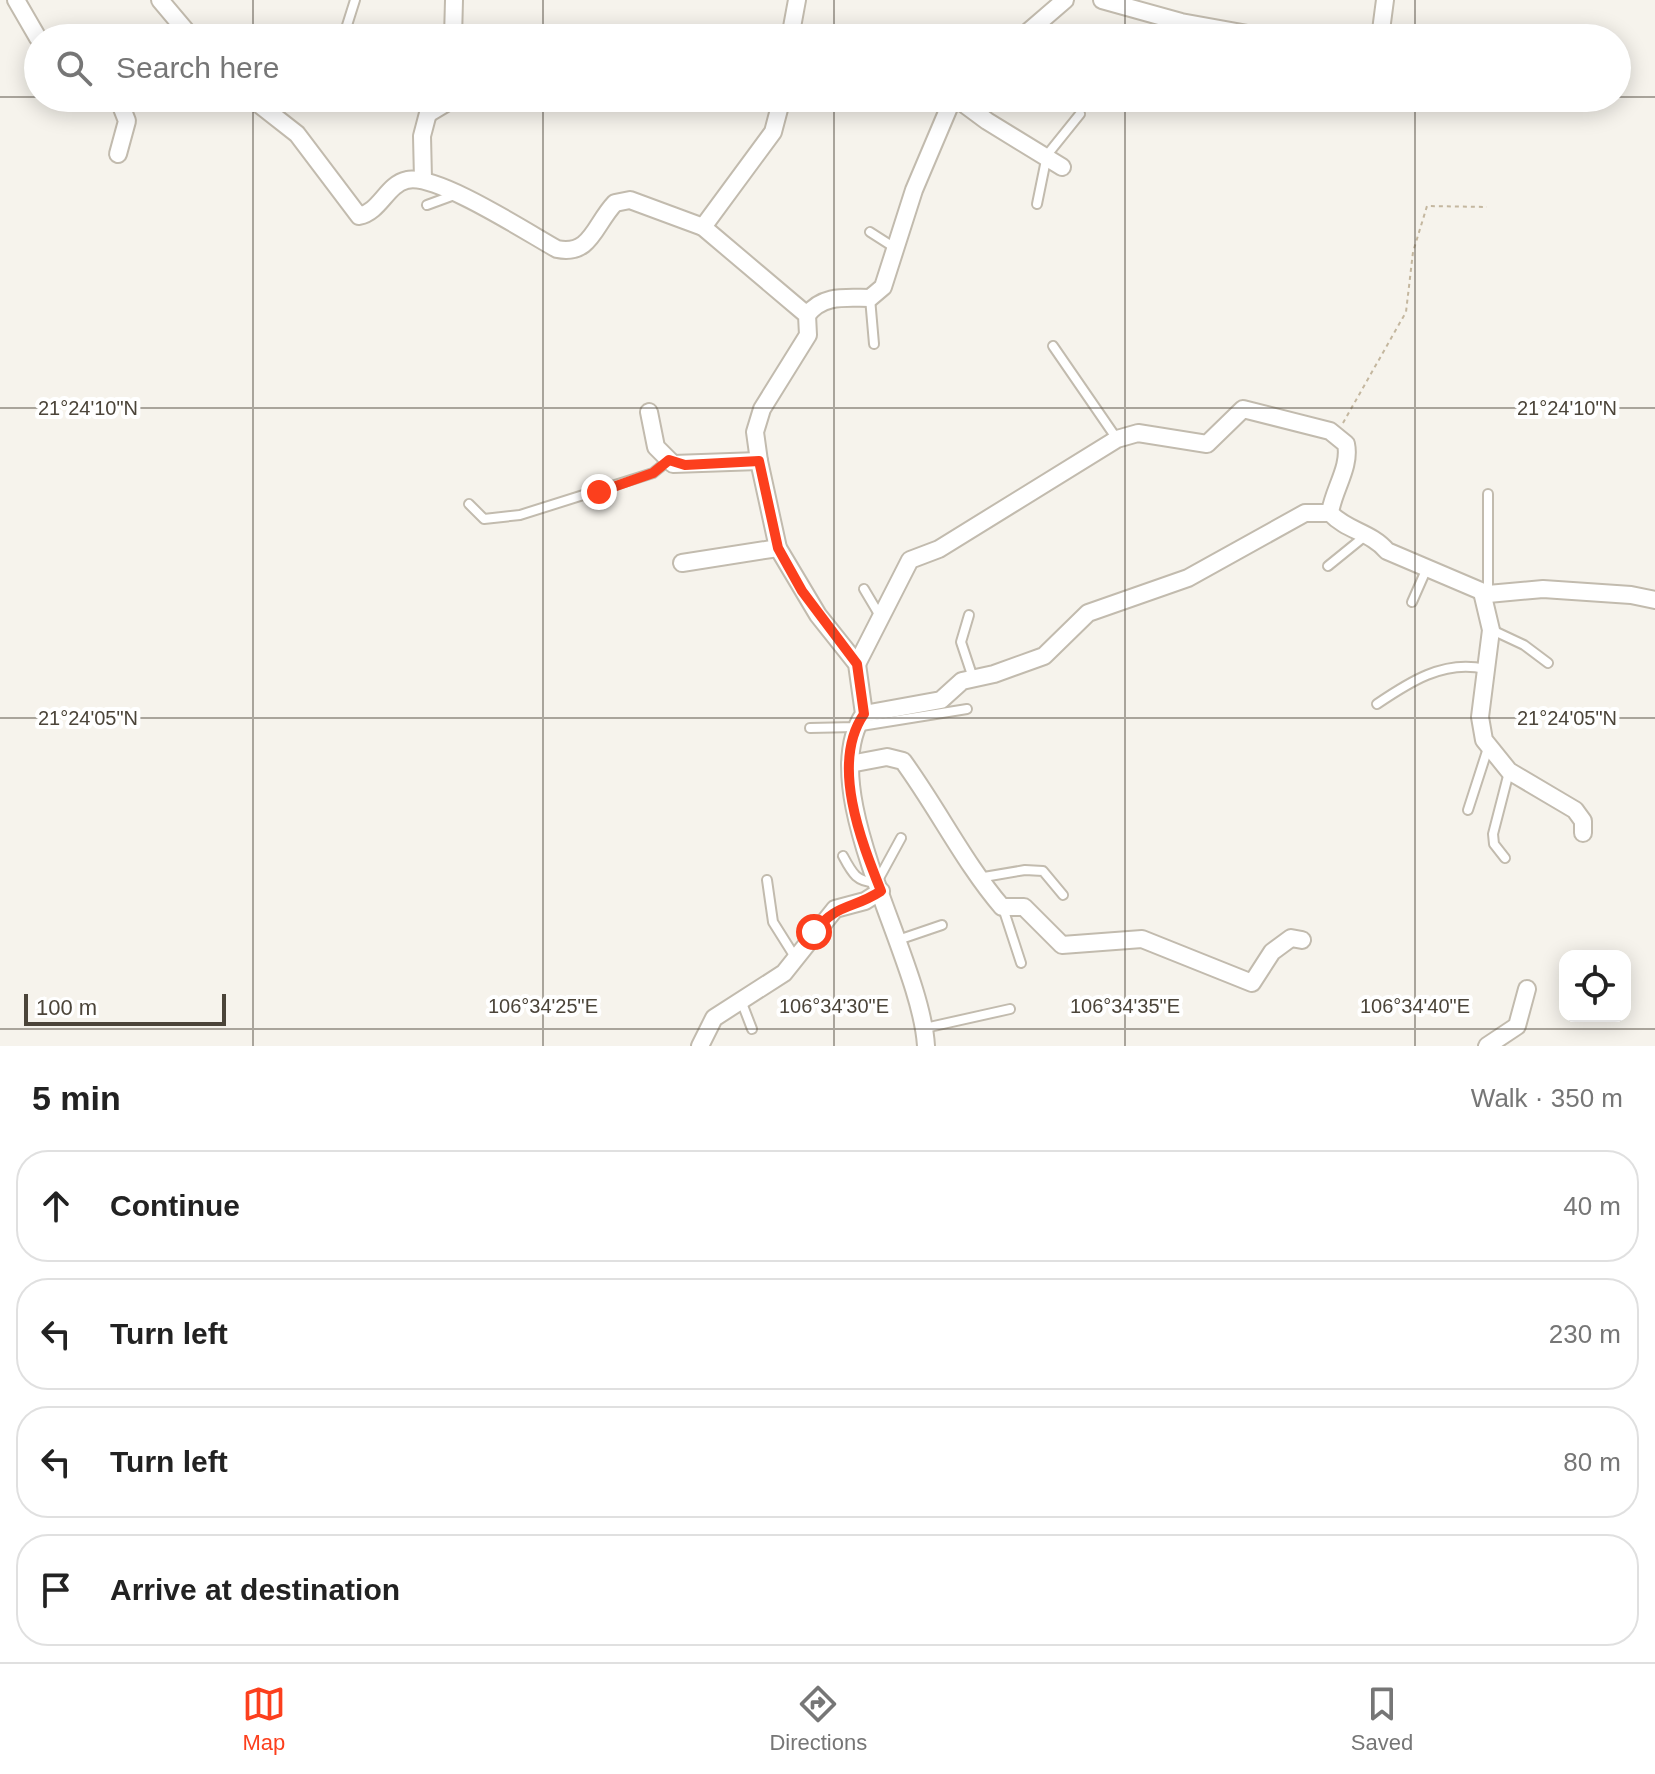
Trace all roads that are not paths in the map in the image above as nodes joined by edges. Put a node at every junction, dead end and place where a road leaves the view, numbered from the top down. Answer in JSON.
{"nodes":[{"id":1,"x":16,"y":0,"type":"edge"},
{"id":2,"x":160,"y":0,"type":"edge"},
{"id":3,"x":355,"y":0,"type":"edge"},
{"id":4,"x":454,"y":0,"type":"edge"},
{"id":5,"x":797,"y":0,"type":"edge"},
{"id":6,"x":1065,"y":0,"type":"edge"},
{"id":7,"x":1102,"y":0,"type":"edge"},
{"id":8,"x":1385,"y":0,"type":"edge"},
{"id":9,"x":30,"y":24,"type":"edge"},
{"id":10,"x":178,"y":24,"type":"edge"},
{"id":11,"x":347,"y":24,"type":"edge"},
{"id":12,"x":453,"y":24,"type":"edge"},
{"id":13,"x":793,"y":24,"type":"edge"},
{"id":14,"x":1037,"y":24,"type":"edge"},
{"id":15,"x":1192,"y":24,"type":"edge"},
{"id":16,"x":1382,"y":24,"type":"edge"},
{"id":17,"x":123,"y":112,"type":"edge"},
{"id":18,"x":429,"y":112,"type":"edge"},
{"id":19,"x":439,"y":112,"type":"edge"},
{"id":20,"x":778,"y":112,"type":"edge"},
{"id":21,"x":948,"y":112,"type":"edge"},
{"id":22,"x":974,"y":112,"type":"edge"},
{"id":23,"x":267,"y":113,"type":"edge"},
{"id":24,"x":1080,"y":114,"type":"dead end"},
{"id":25,"x":427,"y":119,"type":"junction"},
{"id":26,"x":118,"y":154,"type":"dead end"},
{"id":27,"x":1047,"y":155,"type":"junction"},
{"id":28,"x":1062,"y":167,"type":"dead end"},
{"id":29,"x":423,"y":179,"type":"junction"},
{"id":30,"x":458,"y":193,"type":"junction"},
{"id":31,"x":1037,"y":204,"type":"dead end"},
{"id":32,"x":427,"y":205,"type":"dead end"},
{"id":33,"x":703,"y":227,"type":"junction"},
{"id":34,"x":870,"y":232,"type":"dead end"},
{"id":35,"x":895,"y":248,"type":"junction"},
{"id":36,"x":870,"y":298,"type":"junction"},
{"id":37,"x":807,"y":315,"type":"junction"},
{"id":38,"x":874,"y":344,"type":"dead end"},
{"id":39,"x":1053,"y":346,"type":"dead end"},
{"id":40,"x":649,"y":412,"type":"dead end"},
{"id":41,"x":1117,"y":439,"type":"junction"},
{"id":42,"x":669,"y":460,"type":"junction"},
{"id":43,"x":759,"y":461,"type":"junction"},
{"id":44,"x":1488,"y":494,"type":"dead end"},
{"id":45,"x":469,"y":504,"type":"dead end"},
{"id":46,"x":1330,"y":513,"type":"junction"},
{"id":47,"x":1368,"y":534,"type":"junction"},
{"id":48,"x":778,"y":548,"type":"junction"},
{"id":49,"x":682,"y":563,"type":"dead end"},
{"id":50,"x":1328,"y":566,"type":"dead end"},
{"id":51,"x":1427,"y":568,"type":"junction"},
{"id":52,"x":864,"y":589,"type":"dead end"},
{"id":53,"x":1485,"y":593,"type":"junction"},
{"id":54,"x":1655,"y":600,"type":"edge"},
{"id":55,"x":1412,"y":602,"type":"dead end"},
{"id":56,"x":969,"y":615,"type":"dead end"},
{"id":57,"x":880,"y":617,"type":"junction"},
{"id":58,"x":1491,"y":630,"type":"junction"},
{"id":59,"x":1548,"y":663,"type":"dead end"},
{"id":60,"x":857,"y":664,"type":"junction"},
{"id":61,"x":1485,"y":669,"type":"junction"},
{"id":62,"x":973,"y":678,"type":"junction"},
{"id":63,"x":1377,"y":704,"type":"dead end"},
{"id":64,"x":967,"y":709,"type":"dead end"},
{"id":65,"x":860,"y":720,"type":"junction"},
{"id":66,"x":810,"y":728,"type":"dead end"},
{"id":67,"x":1488,"y":748,"type":"junction"},
{"id":68,"x":850,"y":764,"type":"junction"},
{"id":69,"x":1509,"y":771,"type":"junction"},
{"id":70,"x":1468,"y":810,"type":"dead end"},
{"id":71,"x":1583,"y":833,"type":"dead end"},
{"id":72,"x":901,"y":838,"type":"dead end"},
{"id":73,"x":843,"y":856,"type":"dead end"},
{"id":74,"x":1505,"y":858,"type":"dead end"},
{"id":75,"x":977,"y":878,"type":"junction"},
{"id":76,"x":767,"y":880,"type":"dead end"},
{"id":77,"x":879,"y":887,"type":"junction"},
{"id":78,"x":1063,"y":895,"type":"dead end"},
{"id":79,"x":1002,"y":907,"type":"junction"},
{"id":80,"x":942,"y":925,"type":"dead end"},
{"id":81,"x":898,"y":940,"type":"junction"},
{"id":82,"x":1302,"y":940,"type":"dead end"},
{"id":83,"x":795,"y":957,"type":"junction"},
{"id":84,"x":1021,"y":963,"type":"dead end"},
{"id":85,"x":1527,"y":989,"type":"dead end"},
{"id":86,"x":742,"y":1003,"type":"junction"},
{"id":87,"x":1010,"y":1009,"type":"dead end"},
{"id":88,"x":925,"y":1028,"type":"junction"},
{"id":89,"x":752,"y":1029,"type":"dead end"},
{"id":90,"x":700,"y":1046,"type":"edge"},
{"id":91,"x":926,"y":1046,"type":"edge"},
{"id":92,"x":1487,"y":1046,"type":"edge"}],
"edges":[{"from":1,"to":9,"type":"street"},
{"from":2,"to":10,"type":"street"},
{"from":3,"to":11,"type":"lane"},
{"from":4,"to":12,"type":"street"},
{"from":5,"to":13,"type":"street"},
{"from":6,"to":14,"type":"street"},
{"from":7,"to":15,"type":"street"},
{"from":8,"to":16,"type":"street"},
{"from":17,"to":26,"type":"street"},
{"from":18,"to":25,"type":"street"},
{"from":19,"to":25,"type":"lane"},
{"from":20,"to":33,"type":"street"},
{"from":21,"to":35,"type":"street"},
{"from":22,"to":27,"type":"street"},
{"from":23,"to":29,"type":"street"},
{"from":24,"to":27,"type":"lane"},
{"from":25,"to":29,"type":"street"},
{"from":27,"to":28,"type":"street"},
{"from":27,"to":31,"type":"lane"},
{"from":29,"to":30,"type":"street"},
{"from":30,"to":32,"type":"lane"},
{"from":30,"to":33,"type":"street"},
{"from":33,"to":37,"type":"street"},
{"from":34,"to":35,"type":"lane"},
{"from":35,"to":36,"type":"street"},
{"from":36,"to":37,"type":"street"},
{"from":36,"to":38,"type":"lane"},
{"from":37,"to":43,"type":"street"},
{"from":39,"to":41,"type":"lane"},
{"from":40,"to":42,"type":"street"},
{"from":41,"to":46,"type":"street"},
{"from":41,"to":57,"type":"street"},
{"from":42,"to":43,"type":"street"},
{"from":42,"to":45,"type":"lane"},
{"from":43,"to":48,"type":"street"},
{"from":44,"to":53,"type":"lane"},
{"from":46,"to":47,"type":"street"},
{"from":46,"to":62,"type":"street"},
{"from":47,"to":50,"type":"lane"},
{"from":47,"to":51,"type":"street"},
{"from":48,"to":49,"type":"street"},
{"from":48,"to":60,"type":"street"},
{"from":51,"to":53,"type":"street"},
{"from":51,"to":55,"type":"lane"},
{"from":52,"to":57,"type":"lane"},
{"from":53,"to":54,"type":"street"},
{"from":53,"to":58,"type":"street"},
{"from":56,"to":62,"type":"lane"},
{"from":57,"to":60,"type":"street"},
{"from":58,"to":59,"type":"lane"},
{"from":58,"to":61,"type":"street"},
{"from":60,"to":65,"type":"street"},
{"from":61,"to":63,"type":"lane"},
{"from":61,"to":67,"type":"street"},
{"from":62,"to":65,"type":"street"},
{"from":64,"to":65,"type":"lane"},
{"from":65,"to":66,"type":"lane"},
{"from":65,"to":68,"type":"street"},
{"from":67,"to":69,"type":"street"},
{"from":67,"to":70,"type":"lane"},
{"from":68,"to":75,"type":"street"},
{"from":68,"to":77,"type":"street"},
{"from":69,"to":71,"type":"street"},
{"from":69,"to":74,"type":"lane"},
{"from":72,"to":77,"type":"lane"},
{"from":73,"to":77,"type":"lane"},
{"from":75,"to":78,"type":"lane"},
{"from":75,"to":79,"type":"street"},
{"from":76,"to":83,"type":"lane"},
{"from":77,"to":81,"type":"street"},
{"from":77,"to":83,"type":"street"},
{"from":79,"to":82,"type":"street"},
{"from":79,"to":84,"type":"lane"},
{"from":80,"to":81,"type":"lane"},
{"from":81,"to":88,"type":"street"},
{"from":83,"to":86,"type":"street"},
{"from":85,"to":92,"type":"street"},
{"from":86,"to":89,"type":"lane"},
{"from":86,"to":90,"type":"street"},
{"from":87,"to":88,"type":"lane"},
{"from":88,"to":91,"type":"street"}]}
